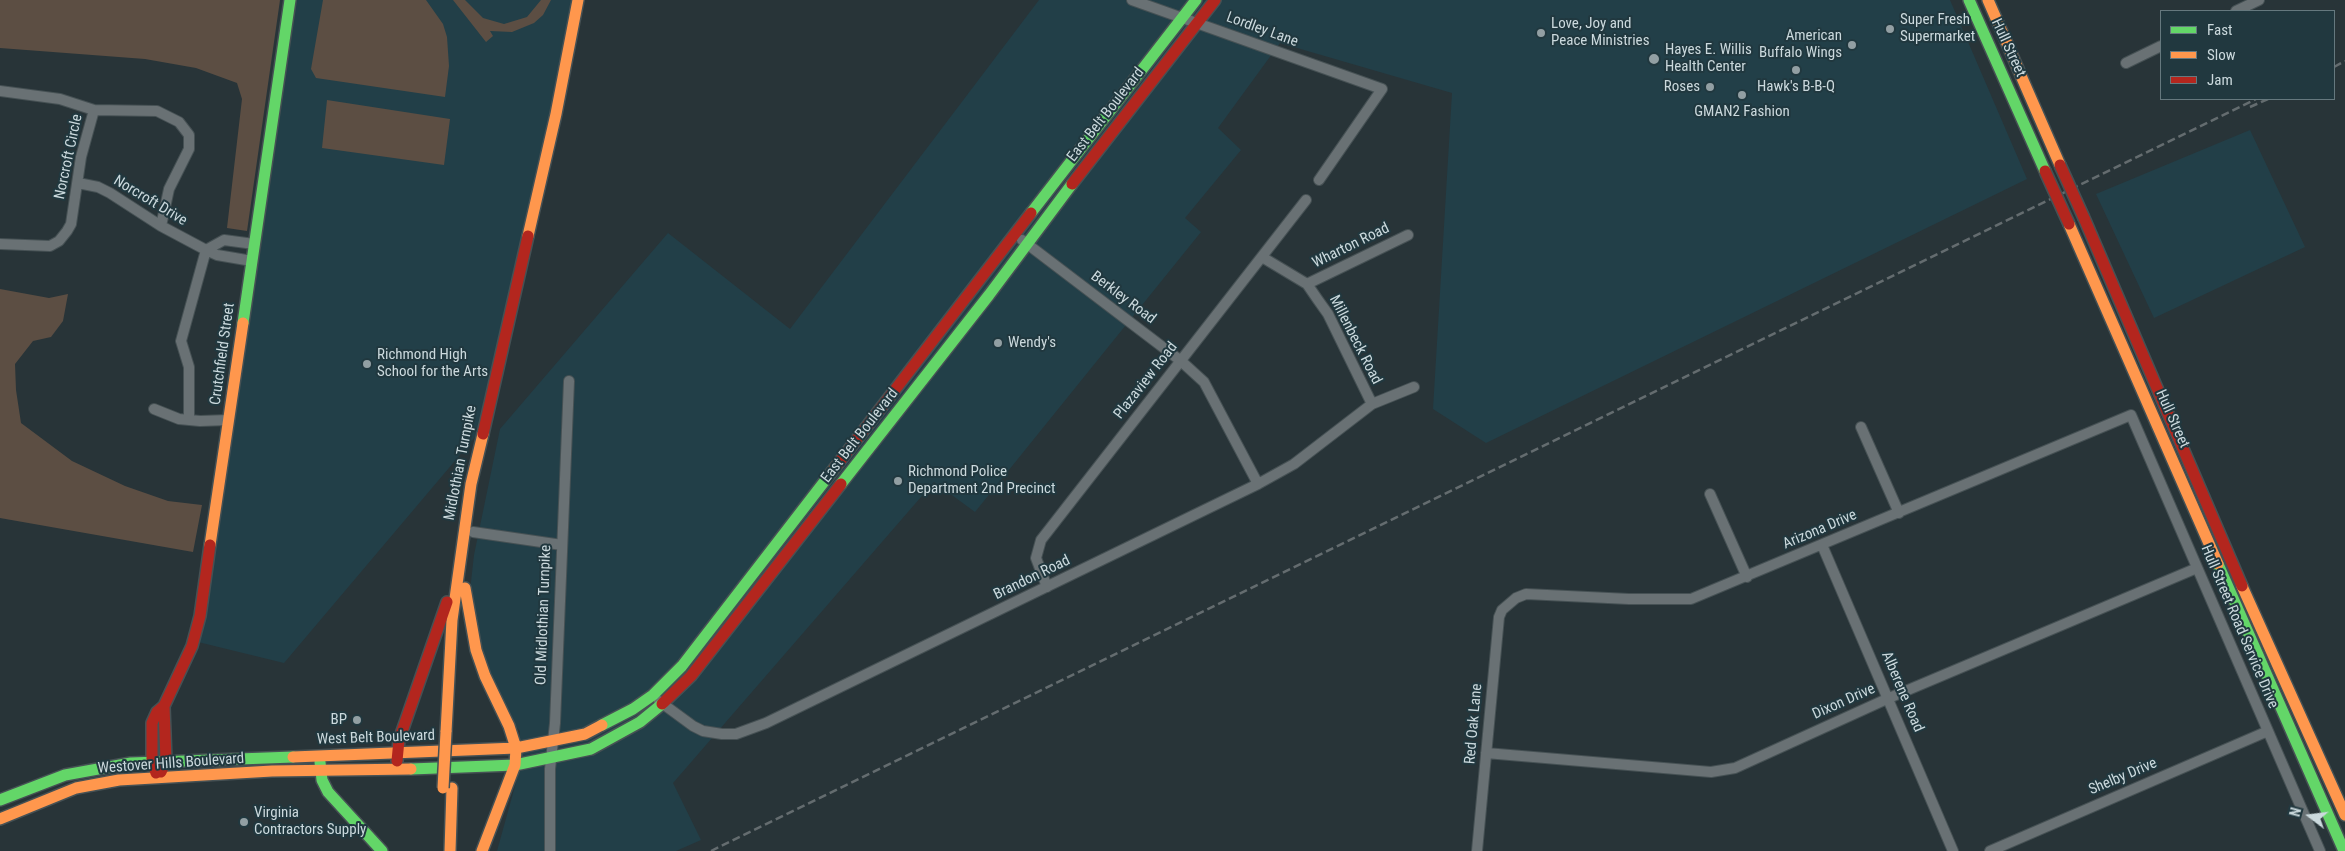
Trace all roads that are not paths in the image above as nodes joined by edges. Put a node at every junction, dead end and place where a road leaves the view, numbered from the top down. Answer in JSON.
{"nodes":[{"id":1,"x":290,"y":0,"type":"edge"},
{"id":2,"x":578,"y":0,"type":"edge"},
{"id":3,"x":585,"y":0,"type":"edge"},
{"id":4,"x":1132,"y":0,"type":"edge"},
{"id":5,"x":1196,"y":0,"type":"edge"},
{"id":6,"x":1215,"y":0,"type":"edge"},
{"id":7,"x":1969,"y":0,"type":"edge"},
{"id":8,"x":1988,"y":0,"type":"edge"},
{"id":9,"x":2260,"y":0,"type":"edge"},
{"id":10,"x":2238,"y":10,"type":"edge"},
{"id":11,"x":1182,"y":18,"type":"junction"},
{"id":12,"x":1198,"y":22,"type":"junction"},
{"id":13,"x":2160,"y":46,"type":"edge"},
{"id":14,"x":2126,"y":63,"type":"dead end"},
{"id":15,"x":0,"y":91,"type":"edge"},
{"id":16,"x":94,"y":110,"type":"junction"},
{"id":17,"x":1319,"y":180,"type":"dead end"},
{"id":18,"x":78,"y":183,"type":"junction"},
{"id":19,"x":1306,"y":200,"type":"dead end"},
{"id":20,"x":161,"y":226,"type":"junction"},
{"id":21,"x":1015,"y":234,"type":"junction"},
{"id":22,"x":1408,"y":235,"type":"dead end"},
{"id":23,"x":1026,"y":243,"type":"junction"},
{"id":24,"x":0,"y":244,"type":"edge"},
{"id":25,"x":254,"y":244,"type":"junction"},
{"id":26,"x":206,"y":250,"type":"junction"},
{"id":27,"x":1262,"y":258,"type":"junction"},
{"id":28,"x":252,"y":261,"type":"junction"},
{"id":29,"x":1306,"y":284,"type":"junction"},
{"id":30,"x":1181,"y":361,"type":"junction"},
{"id":31,"x":569,"y":381,"type":"dead end"},
{"id":32,"x":1414,"y":387,"type":"dead end"},
{"id":33,"x":1372,"y":404,"type":"junction"},
{"id":34,"x":154,"y":409,"type":"dead end"},
{"id":35,"x":2131,"y":415,"type":"joint"},
{"id":36,"x":189,"y":420,"type":"junction"},
{"id":37,"x":228,"y":420,"type":"junction"},
{"id":38,"x":1861,"y":427,"type":"dead end"},
{"id":39,"x":1258,"y":484,"type":"junction"},
{"id":40,"x":1710,"y":494,"type":"dead end"},
{"id":41,"x":1899,"y":513,"type":"junction"},
{"id":42,"x":473,"y":532,"type":"junction"},
{"id":43,"x":562,"y":545,"type":"junction"},
{"id":44,"x":1822,"y":545,"type":"junction"},
{"id":45,"x":2197,"y":568,"type":"junction"},
{"id":46,"x":457,"y":575,"type":"junction"},
{"id":47,"x":1748,"y":577,"type":"junction"},
{"id":48,"x":1047,"y":587,"type":"junction"},
{"id":49,"x":465,"y":588,"type":"junction"},
{"id":50,"x":1508,"y":604,"type":"joint"},
{"id":51,"x":653,"y":695,"type":"junction"},
{"id":52,"x":1889,"y":698,"type":"junction"},
{"id":53,"x":664,"y":704,"type":"junction"},
{"id":54,"x":164,"y":706,"type":"junction"},
{"id":55,"x":509,"y":726,"type":"junction"},
{"id":56,"x":2268,"y":731,"type":"junction"},
{"id":57,"x":450,"y":732,"type":"junction"},
{"id":58,"x":548,"y":744,"type":"junction"},
{"id":59,"x":516,"y":748,"type":"junction"},
{"id":60,"x":447,"y":751,"type":"joint"},
{"id":61,"x":396,"y":752,"type":"junction"},
{"id":62,"x":1486,"y":753,"type":"junction"},
{"id":63,"x":320,"y":755,"type":"junction"},
{"id":64,"x":306,"y":756,"type":"joint"},
{"id":65,"x":552,"y":758,"type":"junction"},
{"id":66,"x":166,"y":761,"type":"junction"},
{"id":67,"x":152,"y":762,"type":"junction"},
{"id":68,"x":515,"y":765,"type":"junction"},
{"id":69,"x":448,"y":768,"type":"joint"},
{"id":70,"x":397,"y":769,"type":"junction"},
{"id":71,"x":321,"y":770,"type":"junction"},
{"id":72,"x":158,"y":778,"type":"junction"},
{"id":73,"x":448,"y":788,"type":"junction"},
{"id":74,"x":0,"y":800,"type":"edge"},
{"id":75,"x":2345,"y":815,"type":"edge"},
{"id":76,"x":0,"y":819,"type":"edge"},
{"id":77,"x":382,"y":851,"type":"edge"},
{"id":78,"x":440,"y":851,"type":"edge"},
{"id":79,"x":450,"y":851,"type":"edge"},
{"id":80,"x":482,"y":851,"type":"edge"},
{"id":81,"x":550,"y":851,"type":"edge"},
{"id":82,"x":1477,"y":851,"type":"edge"},
{"id":83,"x":1953,"y":851,"type":"edge"},
{"id":84,"x":1990,"y":851,"type":"edge"},
{"id":85,"x":2320,"y":851,"type":"edge"},
{"id":86,"x":2344,"y":851,"type":"edge"}],
"edges":[{"from":1,"to":25,"type":"main road","name":"Crutchfield Street"},
{"from":2,"to":46,"type":"main road","name":"Midlothian Turnpike"},
{"from":3,"to":42,"type":"main road","name":"Midlothian Turnpike"},
{"from":4,"to":11,"type":"street","name":"Lordley Lane"},
{"from":5,"to":11,"type":"main road","name":"East Belt Boulevard"},
{"from":6,"to":12,"type":"main road","name":"East Belt Boulevard"},
{"from":7,"to":86,"type":"main road","name":"Hull Street","bridge":true},
{"from":8,"to":75,"type":"main road","name":"Hull Street","bridge":true},
{"from":9,"to":10,"type":"street"},
{"from":11,"to":12,"type":"street","name":"Lordley Lane"},
{"from":11,"to":21,"type":"main road","name":"East Belt Boulevard"},
{"from":12,"to":17,"type":"street","name":"Lordley Lane"},
{"from":12,"to":23,"type":"main road","name":"East Belt Boulevard"},
{"from":13,"to":14,"type":"street"},
{"from":15,"to":16,"type":"street","name":"Norcroft Circle"},
{"from":16,"to":18,"type":"street","name":"Norcroft Circle"},
{"from":16,"to":20,"type":"street"},
{"from":18,"to":20,"type":"street","name":"Norcroft Drive"},
{"from":18,"to":24,"type":"street","name":"Norcroft Circle"},
{"from":19,"to":27,"type":"street","name":"Plazaview Road"},
{"from":20,"to":26,"type":"street","name":"Norcroft Drive"},
{"from":21,"to":23,"type":"street","name":"Berkley Road"},
{"from":21,"to":51,"type":"main road","name":"East Belt Boulevard"},
{"from":22,"to":29,"type":"street","name":"Wharton Road"},
{"from":23,"to":30,"type":"street","name":"Berkley Road"},
{"from":23,"to":53,"type":"main road","name":"East Belt Boulevard"},
{"from":25,"to":26,"type":"street"},
{"from":25,"to":28,"type":"main road","name":"Crutchfield Street"},
{"from":26,"to":28,"type":"street","name":"Norcroft Drive"},
{"from":26,"to":36,"type":"street"},
{"from":27,"to":29,"type":"street","name":"Millenbeck Road"},
{"from":27,"to":30,"type":"street","name":"Plazaview Road"},
{"from":28,"to":37,"type":"main road","name":"Crutchfield Street"},
{"from":29,"to":33,"type":"street","name":"Millenbeck Road"},
{"from":30,"to":39,"type":"street","name":"Berkley Road"},
{"from":30,"to":48,"type":"street","name":"Plazaview Road"},
{"from":31,"to":43,"type":"street","name":"Old Midlothian Turnpike"},
{"from":32,"to":33,"type":"street","name":"Brandon Road"},
{"from":33,"to":39,"type":"street","name":"Brandon Road"},
{"from":34,"to":36,"type":"street"},
{"from":35,"to":41,"type":"street","name":"Arizona Drive"},
{"from":35,"to":45,"type":"street","name":"Hull Street Road Service Drive"},
{"from":36,"to":37,"type":"street"},
{"from":37,"to":54,"type":"main road","name":"Crutchfield Street"},
{"from":38,"to":41,"type":"street"},
{"from":39,"to":48,"type":"street","name":"Brandon Road"},
{"from":40,"to":47,"type":"street"},
{"from":41,"to":44,"type":"street","name":"Arizona Drive"},
{"from":42,"to":43,"type":"street"},
{"from":42,"to":49,"type":"main road","name":"Midlothian Turnpike"},
{"from":43,"to":58,"type":"street","name":"Old Midlothian Turnpike"},
{"from":44,"to":47,"type":"street","name":"Arizona Drive"},
{"from":44,"to":52,"type":"street","name":"Alberene Road"},
{"from":45,"to":52,"type":"street","name":"Dixon Drive"},
{"from":45,"to":56,"type":"street","name":"Hull Street Road Service Drive"},
{"from":46,"to":57,"type":"main road","name":"Midlothian Turnpike"},
{"from":46,"to":61,"type":"main road"},
{"from":47,"to":50,"type":"street","name":"Arizona Drive"},
{"from":48,"to":53,"type":"street","name":"Brandon Road"},
{"from":49,"to":55,"type":"main road"},
{"from":49,"to":57,"type":"main road","name":"Midlothian Turnpike"},
{"from":50,"to":62,"type":"street","name":"Red Oak Lane"},
{"from":51,"to":53,"type":"street","name":"Brandon Road"},
{"from":51,"to":58,"type":"main road","name":"East Belt Boulevard"},
{"from":52,"to":62,"type":"street","name":"Dixon Drive"},
{"from":52,"to":83,"type":"street","name":"Alberene Road"},
{"from":53,"to":65,"type":"main road","name":"East Belt Boulevard"},
{"from":54,"to":66,"type":"main road","name":"Crutchfield Street"},
{"from":54,"to":67,"type":"main road","name":"Crutchfield Street"},
{"from":55,"to":58,"type":"main road"},
{"from":55,"to":59,"type":"main road"},
{"from":56,"to":84,"type":"street","name":"Shelby Drive"},
{"from":56,"to":85,"type":"street","name":"Hull Street Road Service Drive"},
{"from":57,"to":73,"type":"main road","name":"Midlothian Turnpike"},
{"from":58,"to":59,"type":"main road","name":"East Belt Boulevard"},
{"from":58,"to":65,"type":"street","name":"Old Midlothian Turnpike"},
{"from":59,"to":60,"type":"main road","name":"East Belt Boulevard"},
{"from":59,"to":68,"type":"main road"},
{"from":60,"to":61,"type":"main road","name":"West Belt Boulevard"},
{"from":61,"to":63,"type":"main road","name":"West Belt Boulevard"},
{"from":61,"to":70,"type":"main road"},
{"from":62,"to":82,"type":"street","name":"Red Oak Lane"},
{"from":63,"to":64,"type":"main road","name":"West Belt Boulevard"},
{"from":63,"to":71,"type":"main road"},
{"from":64,"to":66,"type":"main road","name":"Westover Hills Boulevard"},
{"from":65,"to":68,"type":"main road","name":"East Belt Boulevard"},
{"from":65,"to":81,"type":"street","name":"Old Midlothian Turnpike"},
{"from":66,"to":67,"type":"main road","name":"Westover Hills Boulevard"},
{"from":66,"to":72,"type":"main road","name":"Crutchfield Street"},
{"from":67,"to":72,"type":"main road","name":"Crutchfield Street"},
{"from":67,"to":74,"type":"main road","name":"Westover Hills Boulevard"},
{"from":68,"to":69,"type":"main road","name":"East Belt Boulevard"},
{"from":68,"to":80,"type":"main road"},
{"from":69,"to":70,"type":"main road","name":"West Belt Boulevard"},
{"from":70,"to":71,"type":"main road","name":"West Belt Boulevard"},
{"from":71,"to":72,"type":"main road","name":"Westover Hills Boulevard"},
{"from":71,"to":77,"type":"main road"},
{"from":72,"to":76,"type":"main road","name":"Westover Hills Boulevard"},
{"from":73,"to":78,"type":"main road","name":"Midlothian Turnpike"},
{"from":73,"to":79,"type":"main road","name":"Midlothian Turnpike"}]}
